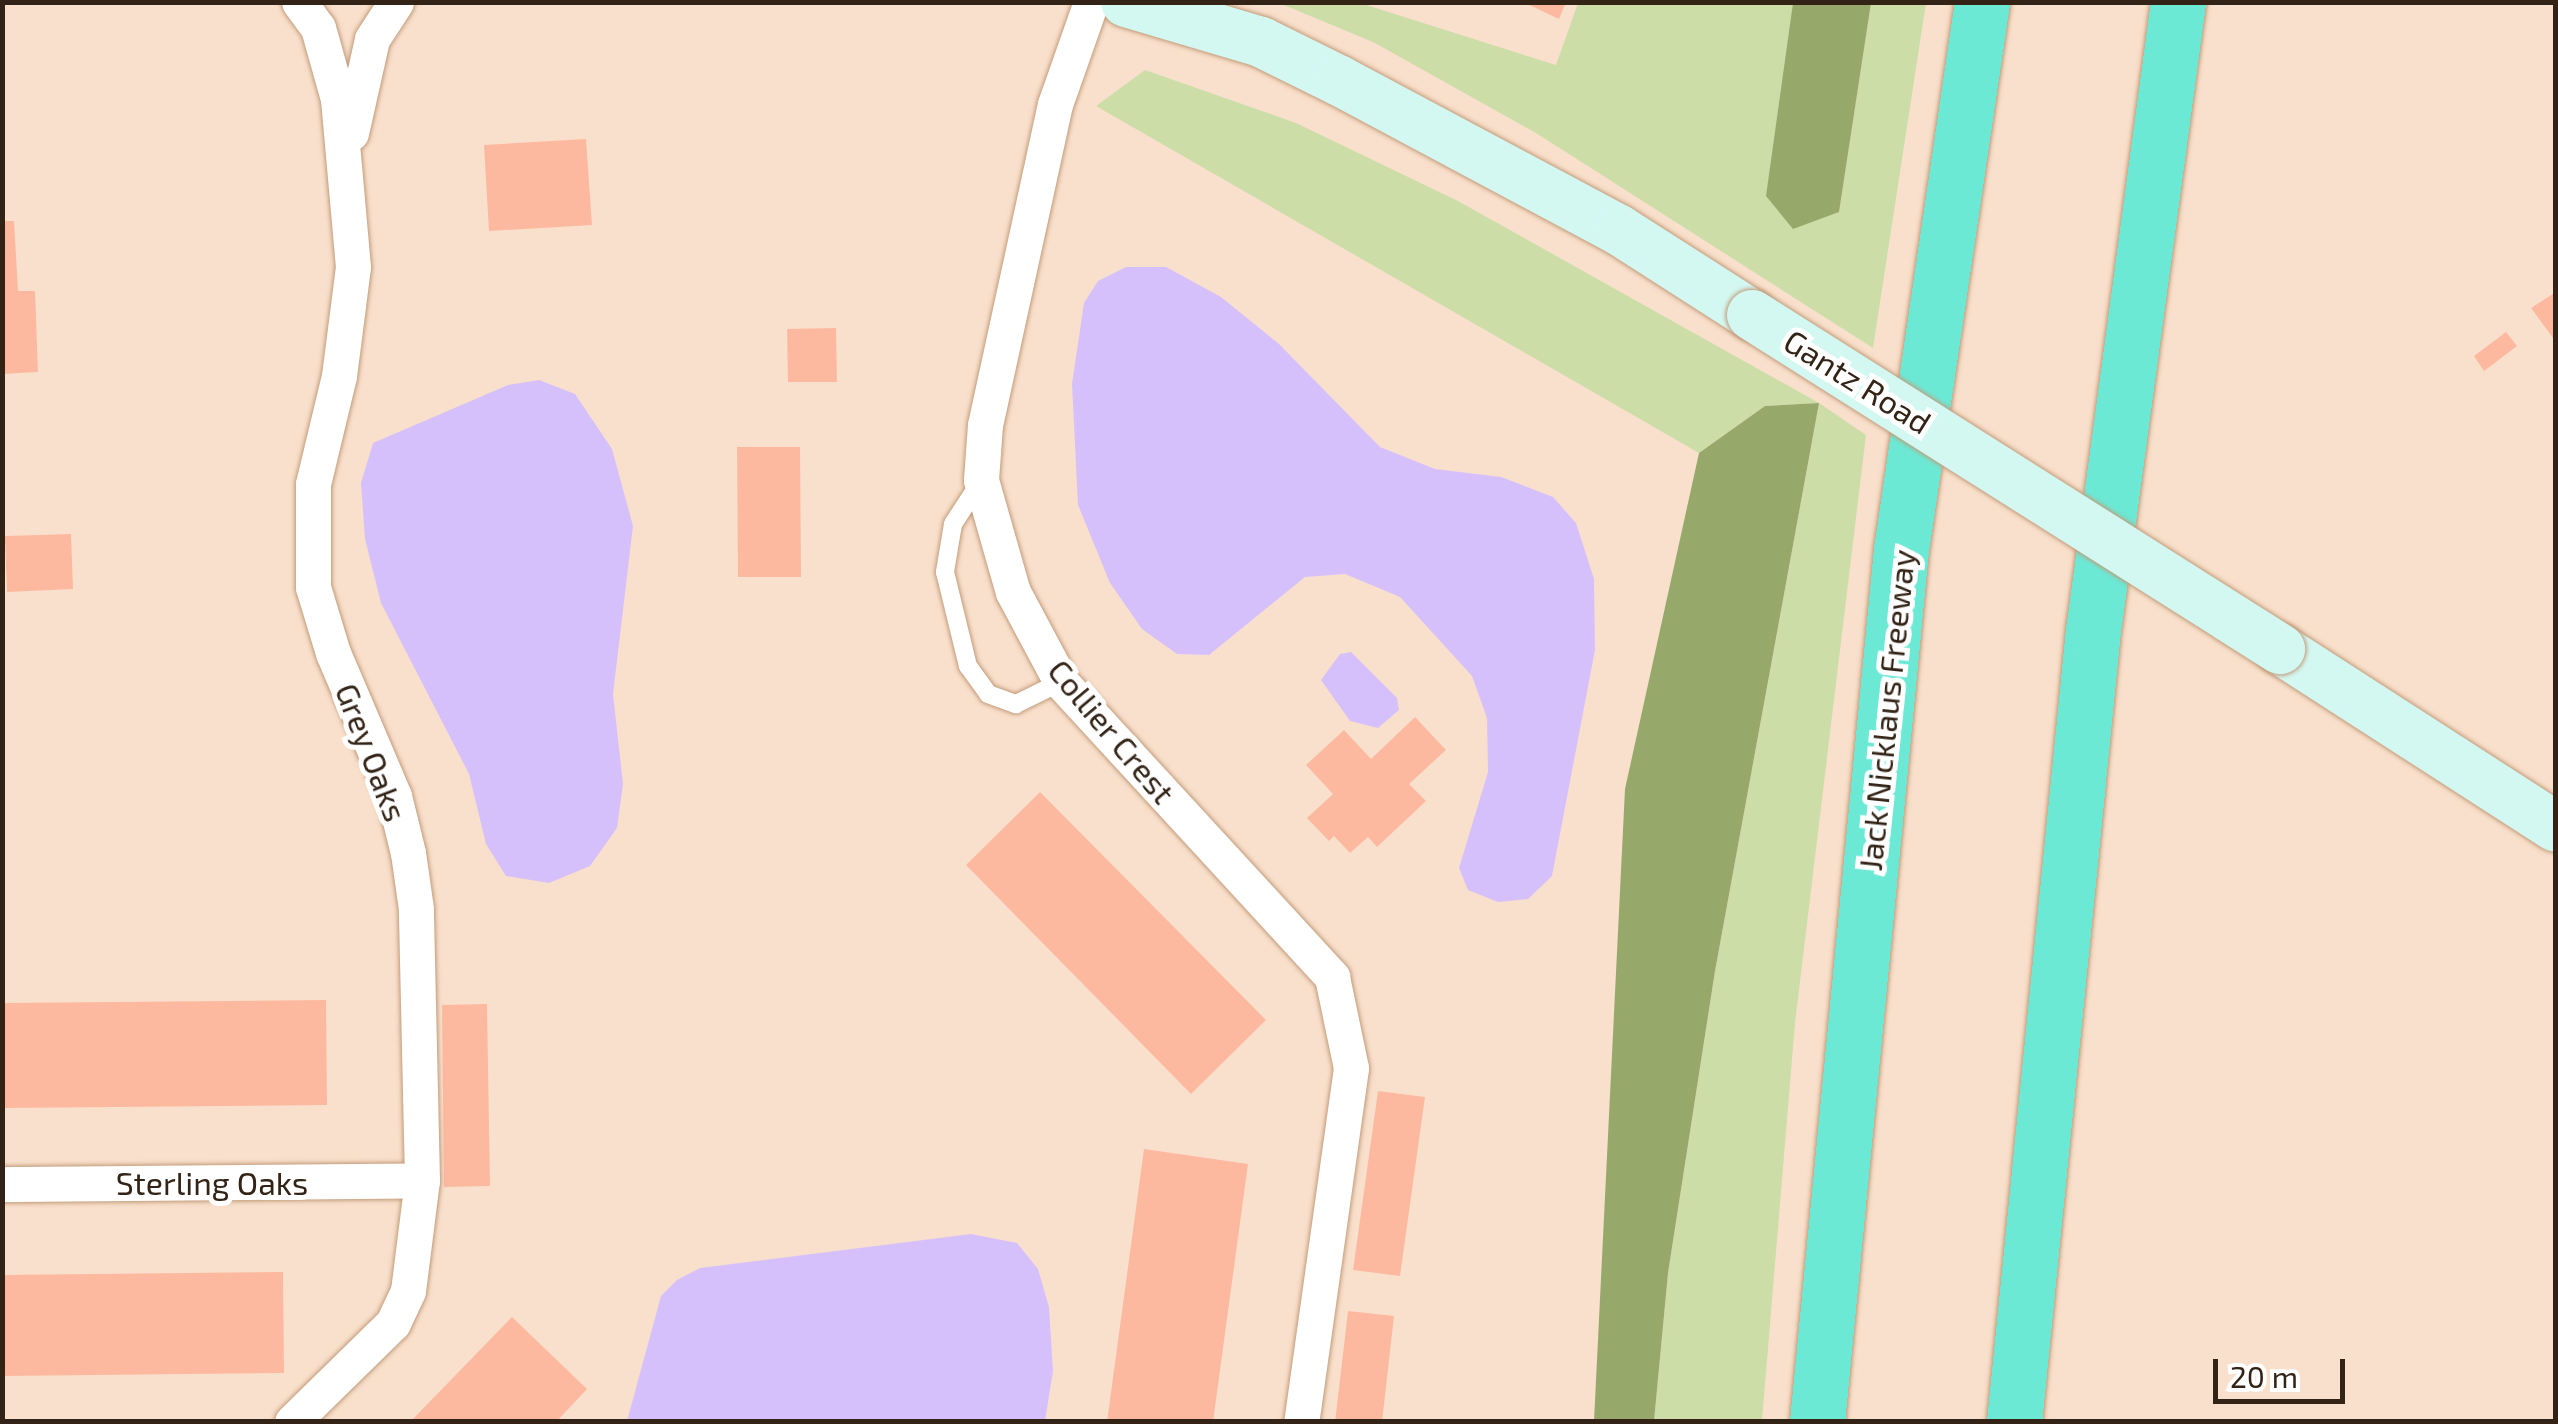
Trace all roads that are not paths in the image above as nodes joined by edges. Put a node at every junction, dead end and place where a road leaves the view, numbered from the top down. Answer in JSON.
{"nodes":[{"id":1,"x":299,"y":2,"type":"edge"},
{"id":2,"x":396,"y":2,"type":"edge"},
{"id":3,"x":1091,"y":2,"type":"edge"},
{"id":4,"x":1126,"y":2,"type":"edge"},
{"id":5,"x":1982,"y":2,"type":"edge"},
{"id":6,"x":2178,"y":2,"type":"edge"},
{"id":7,"x":346,"y":163,"type":"junction"},
{"id":8,"x":981,"y":480,"type":"junction"},
{"id":9,"x":1060,"y":682,"type":"junction"},
{"id":10,"x":2556,"y":827,"type":"edge"},
{"id":11,"x":422,"y":1180,"type":"junction"},
{"id":12,"x":2,"y":1184,"type":"edge"},
{"id":13,"x":292,"y":1422,"type":"edge"},
{"id":14,"x":1300,"y":1422,"type":"edge"},
{"id":15,"x":1817,"y":1422,"type":"edge"},
{"id":16,"x":2014,"y":1422,"type":"edge"}],
"edges":[{"from":1,"to":7,"type":"street","name":"Grey Oaks"},
{"from":2,"to":7,"type":"street","name":"Grey Oaks"},
{"from":3,"to":8,"type":"street","name":"Collier Crest"},
{"from":4,"to":10,"type":"main road","name":"Gantz Road","bridge":true},
{"from":5,"to":15,"type":"highway","name":"Jack Nicklaus Freeway"},
{"from":6,"to":16,"type":"highway"},
{"from":7,"to":11,"type":"street","name":"Grey Oaks"},
{"from":8,"to":9,"type":"street","name":"Collier Crest"},
{"from":8,"to":9,"type":"lane"},
{"from":9,"to":14,"type":"street","name":"Collier Crest"},
{"from":11,"to":12,"type":"street","name":"Sterling Oaks"},
{"from":11,"to":13,"type":"street","name":"Grey Oaks"}]}
